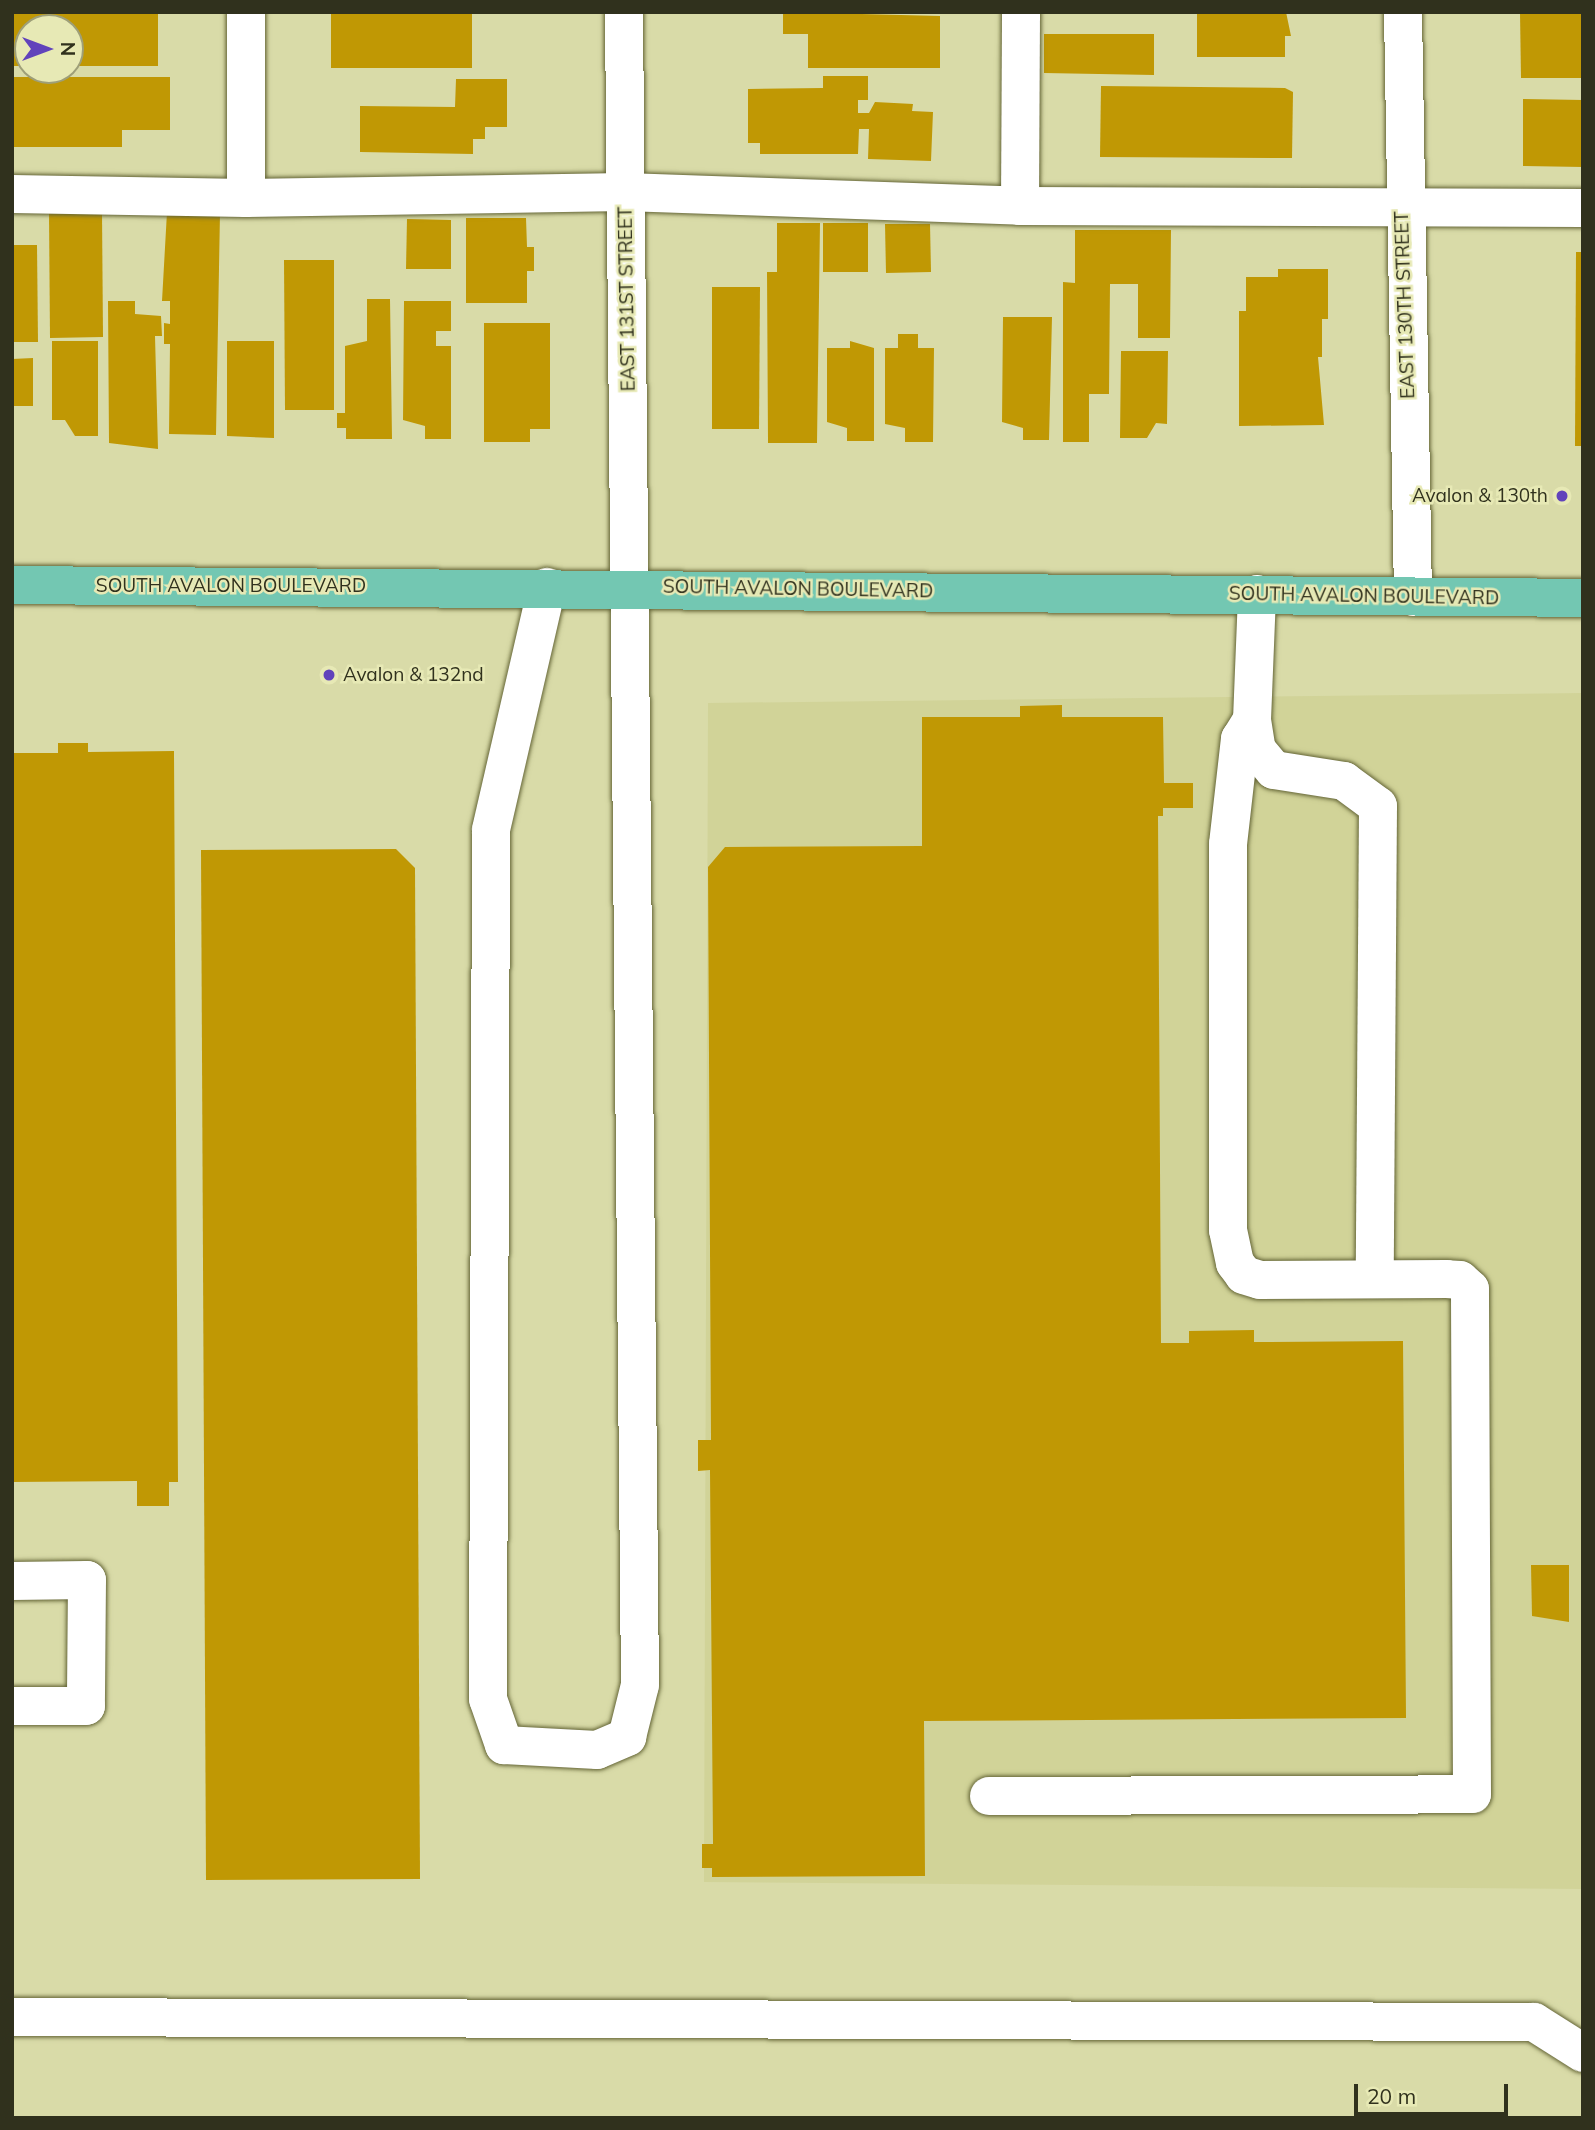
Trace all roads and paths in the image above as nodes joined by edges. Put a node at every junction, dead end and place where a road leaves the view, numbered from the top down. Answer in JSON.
{"nodes":[{"id":1,"x":246,"y":12,"type":"edge"},
{"id":2,"x":624,"y":12,"type":"edge"},
{"id":3,"x":1021,"y":12,"type":"edge"},
{"id":4,"x":1403,"y":12,"type":"edge"},
{"id":5,"x":625,"y":192,"type":"junction"},
{"id":6,"x":12,"y":194,"type":"edge"},
{"id":7,"x":246,"y":198,"type":"junction"},
{"id":8,"x":1020,"y":206,"type":"junction"},
{"id":9,"x":1402,"y":208,"type":"junction"},
{"id":10,"x":1583,"y":208,"type":"edge"},
{"id":11,"x":12,"y":585,"type":"edge"},
{"id":12,"x":547,"y":587,"type":"junction"},
{"id":13,"x":633,"y":587,"type":"junction"},
{"id":14,"x":1256,"y":594,"type":"junction"},
{"id":15,"x":1413,"y":597,"type":"junction"},
{"id":16,"x":1583,"y":598,"type":"edge"},
{"id":17,"x":1250,"y":736,"type":"junction"},
{"id":18,"x":1375,"y":1279,"type":"junction"},
{"id":19,"x":12,"y":1581,"type":"edge"},
{"id":20,"x":12,"y":1706,"type":"edge"},
{"id":21,"x":989,"y":1796,"type":"dead end"},
{"id":22,"x":12,"y":2017,"type":"edge"},
{"id":23,"x":1583,"y":2053,"type":"edge"}],
"edges":[{"from":1,"to":7,"type":"street"},
{"from":2,"to":5,"type":"street","name":"EAST 131ST STREET"},
{"from":3,"to":8,"type":"street"},
{"from":4,"to":9,"type":"street","name":"EAST 130TH STREET"},
{"from":5,"to":7,"type":"street"},
{"from":5,"to":8,"type":"street"},
{"from":5,"to":13,"type":"street","name":"EAST 131ST STREET"},
{"from":6,"to":7,"type":"street"},
{"from":8,"to":9,"type":"street"},
{"from":9,"to":10,"type":"street"},
{"from":9,"to":15,"type":"street","name":"EAST 130TH STREET"},
{"from":11,"to":12,"type":"main road","name":"SOUTH AVALON BOULEVARD"},
{"from":12,"to":13,"type":"main road","name":"SOUTH AVALON BOULEVARD"},
{"from":12,"to":13,"type":"street","name":"EAST 131ST STREET"},
{"from":13,"to":14,"type":"main road","name":"SOUTH AVALON BOULEVARD"},
{"from":14,"to":15,"type":"main road","name":"SOUTH AVALON BOULEVARD"},
{"from":14,"to":17,"type":"street"},
{"from":15,"to":16,"type":"main road","name":"SOUTH AVALON BOULEVARD"},
{"from":17,"to":18,"type":"street"},
{"from":17,"to":18,"type":"street"},
{"from":18,"to":21,"type":"street"},
{"from":19,"to":20,"type":"street"},
{"from":22,"to":23,"type":"street"}]}
